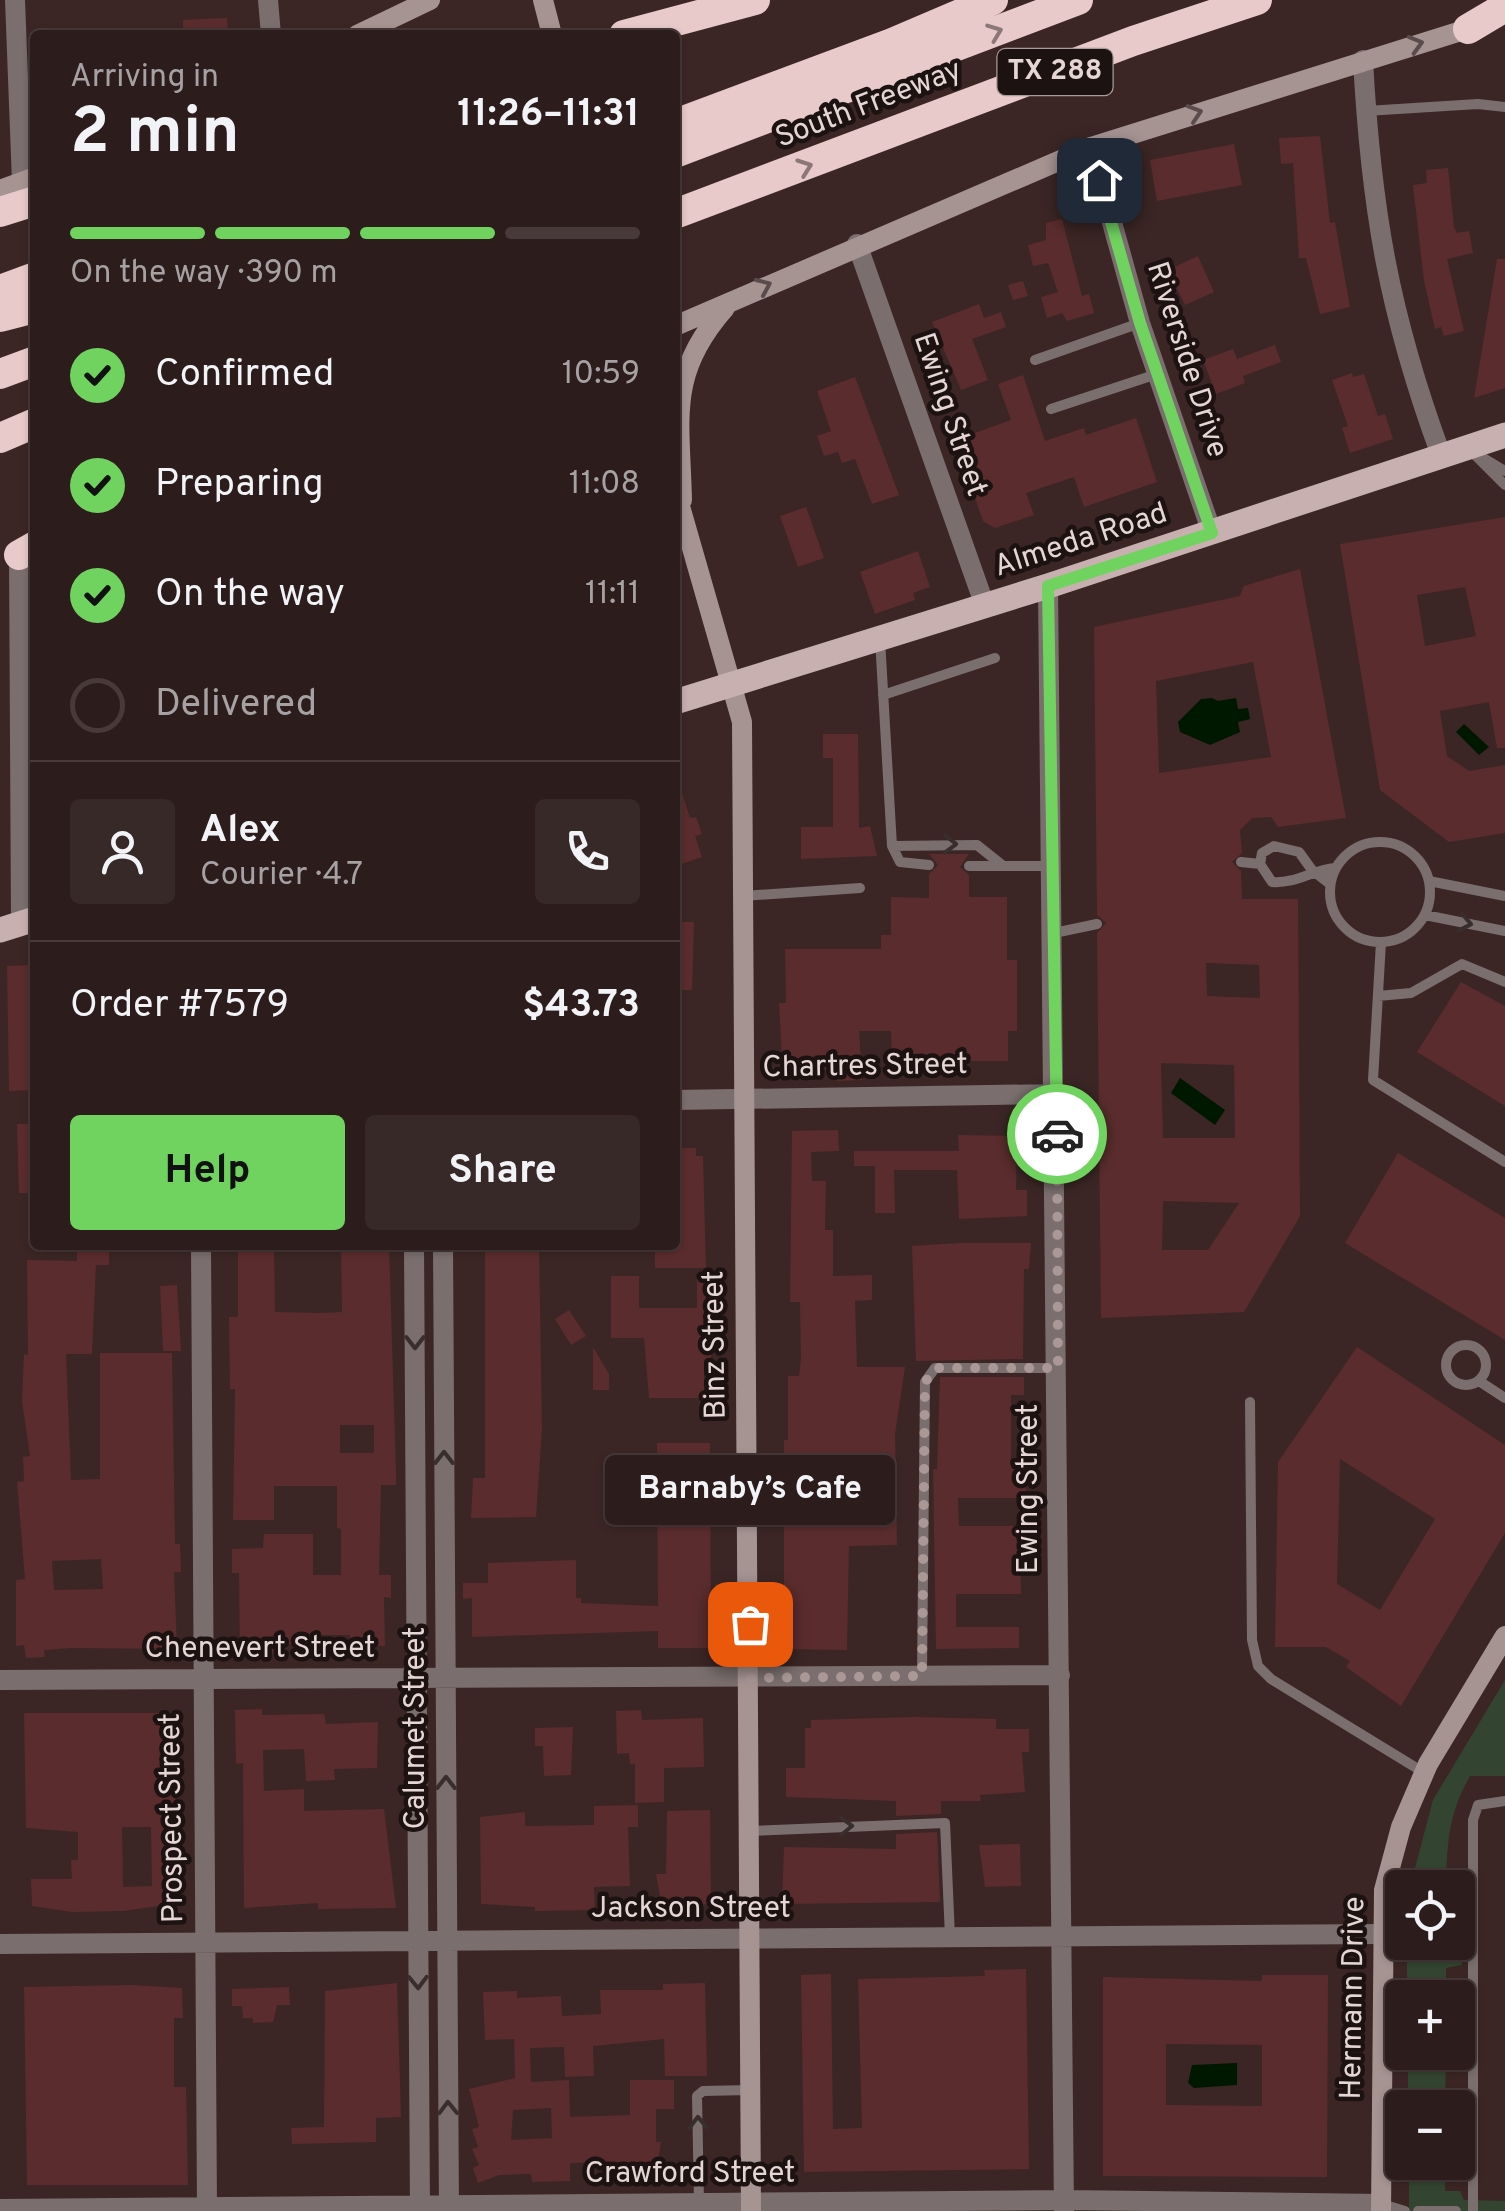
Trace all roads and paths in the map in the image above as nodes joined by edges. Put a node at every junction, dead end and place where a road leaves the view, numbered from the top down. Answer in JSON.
{"nodes":[{"id":1,"x":15,"y":0,"type":"edge"},
{"id":2,"x":268,"y":0,"type":"edge"},
{"id":3,"x":430,"y":0,"type":"edge"},
{"id":4,"x":543,"y":0,"type":"edge"},
{"id":5,"x":758,"y":0,"type":"edge"},
{"id":6,"x":993,"y":0,"type":"edge"},
{"id":7,"x":1078,"y":0,"type":"edge"},
{"id":8,"x":1257,"y":0,"type":"edge"},
{"id":9,"x":1505,"y":7,"type":"edge"},
{"id":10,"x":1505,"y":17,"type":"edge"},
{"id":11,"x":1468,"y":29,"type":"junction"},
{"id":12,"x":271,"y":30,"type":"edge"},
{"id":13,"x":367,"y":30,"type":"edge"},
{"id":14,"x":551,"y":30,"type":"edge"},
{"id":15,"x":643,"y":30,"type":"edge"},
{"id":16,"x":680,"y":30,"type":"edge"},
{"id":17,"x":892,"y":44,"type":"junction"},
{"id":18,"x":1363,"y":60,"type":"junction"},
{"id":19,"x":680,"y":102,"type":"edge"},
{"id":20,"x":1505,"y":107,"type":"edge"},
{"id":21,"x":1366,"y":112,"type":"junction"},
{"id":22,"x":680,"y":122,"type":"edge"},
{"id":23,"x":1091,"y":147,"type":"junction"},
{"id":24,"x":680,"y":151,"type":"edge"},
{"id":25,"x":30,"y":175,"type":"edge"},
{"id":26,"x":30,"y":187,"type":"edge"},
{"id":27,"x":30,"y":188,"type":"edge"},
{"id":28,"x":0,"y":190,"type":"edge"},
{"id":29,"x":0,"y":212,"type":"edge"},
{"id":30,"x":680,"y":215,"type":"edge"},
{"id":31,"x":857,"y":244,"type":"junction"},
{"id":32,"x":30,"y":278,"type":"edge"},
{"id":33,"x":0,"y":290,"type":"edge"},
{"id":34,"x":732,"y":300,"type":"junction"},
{"id":35,"x":30,"y":309,"type":"edge"},
{"id":36,"x":0,"y":317,"type":"edge"},
{"id":37,"x":1140,"y":323,"type":"junction"},
{"id":38,"x":680,"y":324,"type":"edge"},
{"id":39,"x":1035,"y":360,"type":"dead end"},
{"id":40,"x":30,"y":363,"type":"edge"},
{"id":41,"x":0,"y":374,"type":"edge"},
{"id":42,"x":1157,"y":374,"type":"junction"},
{"id":43,"x":1051,"y":409,"type":"dead end"},
{"id":44,"x":30,"y":425,"type":"edge"},
{"id":45,"x":680,"y":426,"type":"edge"},
{"id":46,"x":1505,"y":435,"type":"edge"},
{"id":47,"x":0,"y":438,"type":"edge"},
{"id":48,"x":30,"y":444,"type":"edge"},
{"id":49,"x":1467,"y":448,"type":"junction"},
{"id":50,"x":0,"y":454,"type":"edge"},
{"id":51,"x":1440,"y":455,"type":"junction"},
{"id":52,"x":1505,"y":471,"type":"edge"},
{"id":53,"x":1505,"y":485,"type":"edge"},
{"id":54,"x":680,"y":506,"type":"edge"},
{"id":55,"x":1212,"y":533,"type":"junction"},
{"id":56,"x":22,"y":553,"type":"edge"},
{"id":57,"x":1048,"y":586,"type":"junction"},
{"id":58,"x":985,"y":606,"type":"junction"},
{"id":59,"x":880,"y":638,"type":"junction"},
{"id":60,"x":995,"y":658,"type":"dead end"},
{"id":61,"x":733,"y":682,"type":"junction"},
{"id":62,"x":884,"y":695,"type":"junction"},
{"id":63,"x":680,"y":700,"type":"edge"},
{"id":64,"x":892,"y":846,"type":"junction"},
{"id":65,"x":1241,"y":862,"type":"dead end"},
{"id":66,"x":1260,"y":864,"type":"junction"},
{"id":67,"x":929,"y":865,"type":"dead end"},
{"id":68,"x":1002,"y":865,"type":"junction"},
{"id":69,"x":969,"y":866,"type":"dead end"},
{"id":70,"x":1052,"y":866,"type":"junction"},
{"id":71,"x":1335,"y":868,"type":"junction"},
{"id":72,"x":1312,"y":870,"type":"junction"},
{"id":73,"x":1429,"y":881,"type":"junction"},
{"id":74,"x":1330,"y":884,"type":"junction"},
{"id":75,"x":860,"y":888,"type":"dead end"},
{"id":76,"x":743,"y":896,"type":"junction"},
{"id":77,"x":1505,"y":896,"type":"edge"},
{"id":78,"x":1425,"y":914,"type":"junction"},
{"id":79,"x":19,"y":924,"type":"edge"},
{"id":80,"x":1097,"y":924,"type":"dead end"},
{"id":81,"x":1505,"y":930,"type":"edge"},
{"id":82,"x":1054,"y":933,"type":"junction"},
{"id":83,"x":1382,"y":942,"type":"junction"},
{"id":84,"x":1505,"y":982,"type":"edge"},
{"id":85,"x":1378,"y":996,"type":"junction"},
{"id":86,"x":1057,"y":1094,"type":"junction"},
{"id":87,"x":743,"y":1099,"type":"junction"},
{"id":88,"x":680,"y":1100,"type":"edge"},
{"id":89,"x":1505,"y":1162,"type":"edge"},
{"id":90,"x":201,"y":1250,"type":"edge"},
{"id":91,"x":414,"y":1250,"type":"edge"},
{"id":92,"x":443,"y":1250,"type":"edge"},
{"id":93,"x":1058,"y":1368,"type":"junction"},
{"id":94,"x":1479,"y":1381,"type":"junction"},
{"id":95,"x":1505,"y":1398,"type":"edge"},
{"id":96,"x":1250,"y":1402,"type":"dead end"},
{"id":97,"x":1505,"y":1636,"type":"edge"},
{"id":98,"x":1060,"y":1674,"type":"junction"},
{"id":99,"x":922,"y":1676,"type":"junction"},
{"id":100,"x":416,"y":1678,"type":"junction"},
{"id":101,"x":445,"y":1678,"type":"junction"},
{"id":102,"x":751,"y":1678,"type":"junction"},
{"id":103,"x":0,"y":1680,"type":"edge"},
{"id":104,"x":201,"y":1680,"type":"junction"},
{"id":105,"x":1424,"y":1772,"type":"junction"},
{"id":106,"x":1505,"y":1801,"type":"edge"},
{"id":107,"x":749,"y":1831,"type":"junction"},
{"id":108,"x":1389,"y":1870,"type":"edge"},
{"id":109,"x":1473,"y":1870,"type":"edge"},
{"id":110,"x":1385,"y":1934,"type":"edge"},
{"id":111,"x":1064,"y":1936,"type":"junction"},
{"id":112,"x":950,"y":1937,"type":"junction"},
{"id":113,"x":748,"y":1939,"type":"junction"},
{"id":114,"x":418,"y":1940,"type":"junction"},
{"id":115,"x":447,"y":1940,"type":"junction"},
{"id":116,"x":204,"y":1942,"type":"junction"},
{"id":117,"x":0,"y":1944,"type":"edge"},
{"id":118,"x":1391,"y":1960,"type":"edge"},
{"id":119,"x":1472,"y":1960,"type":"edge"},
{"id":120,"x":750,"y":2090,"type":"junction"},
{"id":121,"x":699,"y":2204,"type":"junction"},
{"id":122,"x":1064,"y":2206,"type":"edge"},
{"id":123,"x":751,"y":2207,"type":"edge"},
{"id":124,"x":420,"y":2208,"type":"edge"},
{"id":125,"x":449,"y":2208,"type":"edge"},
{"id":126,"x":1381,"y":2208,"type":"edge"},
{"id":127,"x":0,"y":2209,"type":"edge"},
{"id":128,"x":207,"y":2209,"type":"edge"},
{"id":129,"x":1405,"y":2211,"type":"edge"},
{"id":130,"x":1418,"y":2211,"type":"edge"},
{"id":131,"x":1456,"y":2211,"type":"edge"},
{"id":132,"x":1474,"y":2211,"type":"edge"}],
"edges":[{"from":1,"to":25,"type":"street"},
{"from":2,"to":12,"type":"street"},
{"from":3,"to":13,"type":"main road"},
{"from":4,"to":14,"type":"main road"},
{"from":5,"to":15,"type":"highway"},
{"from":5,"to":16,"type":"highway"},
{"from":6,"to":17,"type":"highway"},
{"from":24,"to":7,"type":"highway","one_way":true},
{"from":30,"to":8,"type":"highway","name":"South Freeway","number":"TX 288","one_way":true},
{"from":9,"to":11,"type":"highway"},
{"from":10,"to":11,"type":"main road"},
{"from":18,"to":11,"type":"main road","one_way":true},
{"from":17,"to":19,"type":"highway"},
{"from":17,"to":22,"type":"highway"},
{"from":18,"to":21,"type":"street"},
{"from":23,"to":18,"type":"main road","one_way":true},
{"from":20,"to":21,"type":"lane"},
{"from":21,"to":51,"type":"street"},
{"from":23,"to":31,"type":"main road"},
{"from":23,"to":37,"type":"street","name":"Riverside Drive"},
{"from":26,"to":28,"type":"main road"},
{"from":27,"to":29,"type":"highway"},
{"from":34,"to":31,"type":"main road","one_way":true},
{"from":31,"to":58,"type":"street","name":"Ewing Street"},
{"from":32,"to":33,"type":"highway"},
{"from":34,"to":38,"type":"main road"},
{"from":34,"to":45,"type":"main road","name":"Binz Street"},
{"from":35,"to":36,"type":"highway"},
{"from":37,"to":39,"type":"lane"},
{"from":37,"to":42,"type":"street","name":"Riverside Drive"},
{"from":40,"to":41,"type":"highway"},
{"from":42,"to":43,"type":"lane"},
{"from":42,"to":55,"type":"street","name":"Riverside Drive"},
{"from":44,"to":47,"type":"highway"},
{"from":46,"to":49,"type":"main road","name":"Almeda Road"},
{"from":48,"to":50,"type":"highway"},
{"from":49,"to":51,"type":"main road","name":"Almeda Road"},
{"from":49,"to":52,"type":"lane"},
{"from":49,"to":53,"type":"lane"},
{"from":51,"to":55,"type":"main road","name":"Almeda Road"},
{"from":54,"to":61,"type":"main road","name":"Binz Street"},
{"from":55,"to":57,"type":"main road","name":"Almeda Road"},
{"from":56,"to":79,"type":"street"},
{"from":57,"to":58,"type":"main road","name":"Almeda Road"},
{"from":57,"to":70,"type":"street","name":"Ewing Street"},
{"from":58,"to":59,"type":"main road","name":"Almeda Road"},
{"from":59,"to":61,"type":"main road","name":"Almeda Road"},
{"from":59,"to":62,"type":"lane"},
{"from":60,"to":62,"type":"lane"},
{"from":61,"to":63,"type":"main road","name":"Almeda Road"},
{"from":61,"to":76,"type":"main road","name":"Binz Street"},
{"from":62,"to":64,"type":"lane"},
{"from":64,"to":67,"type":"lane"},
{"from":64,"to":68,"type":"lane","one_way":true},
{"from":65,"to":66,"type":"lane"},
{"from":66,"to":72,"type":"lane"},
{"from":66,"to":72,"type":"lane"},
{"from":68,"to":69,"type":"lane"},
{"from":68,"to":70,"type":"lane"},
{"from":70,"to":82,"type":"street","name":"Ewing Street"},
{"from":71,"to":72,"type":"lane"},
{"from":71,"to":73,"type":"lane"},
{"from":71,"to":74,"type":"lane"},
{"from":72,"to":74,"type":"lane"},
{"from":73,"to":77,"type":"lane"},
{"from":73,"to":78,"type":"lane"},
{"from":74,"to":83,"type":"lane"},
{"from":75,"to":76,"type":"lane"},
{"from":76,"to":87,"type":"main road","name":"Binz Street"},
{"from":78,"to":81,"type":"lane","one_way":true},
{"from":78,"to":83,"type":"lane"},
{"from":80,"to":82,"type":"lane"},
{"from":82,"to":86,"type":"street","name":"Ewing Street"},
{"from":83,"to":85,"type":"lane"},
{"from":84,"to":85,"type":"lane"},
{"from":85,"to":89,"type":"lane"},
{"from":86,"to":87,"type":"street","name":"Chartres Street"},
{"from":86,"to":93,"type":"street","name":"Ewing Street"},
{"from":87,"to":88,"type":"street","name":"Chartres Street"},
{"from":87,"to":102,"type":"main road","name":"Binz Street"},
{"from":90,"to":104,"type":"street","name":"Prospect Street"},
{"from":91,"to":100,"type":"street","name":"Calumet Street","one_way":true},
{"from":101,"to":92,"type":"street","name":"Calumet Street","one_way":true},
{"from":93,"to":98,"type":"street","name":"Ewing Street"},
{"from":93,"to":99,"type":"lane"},
{"from":94,"to":94,"type":"lane"},
{"from":94,"to":95,"type":"lane"},
{"from":96,"to":105,"type":"lane"},
{"from":97,"to":105,"type":"main road","name":"Hermann Drive"},
{"from":98,"to":99,"type":"street","name":"Chenevert Street"},
{"from":98,"to":111,"type":"street","name":"Ewing Street"},
{"from":99,"to":102,"type":"street","name":"Chenevert Street"},
{"from":100,"to":101,"type":"street","name":"Chenevert Street"},
{"from":100,"to":104,"type":"street","name":"Chenevert Street"},
{"from":100,"to":114,"type":"street","name":"Calumet Street"},
{"from":101,"to":102,"type":"street","name":"Chenevert Street"},
{"from":115,"to":101,"type":"street","name":"Calumet Street","one_way":true},
{"from":102,"to":107,"type":"main road","name":"Binz Street"},
{"from":103,"to":104,"type":"street","name":"Chenevert Street"},
{"from":104,"to":116,"type":"street","name":"Prospect Street"},
{"from":105,"to":108,"type":"main road","name":"Hermann Drive"},
{"from":106,"to":109,"type":"lane"},
{"from":107,"to":112,"type":"lane","one_way":true},
{"from":107,"to":113,"type":"main road","name":"Binz Street"},
{"from":110,"to":111,"type":"street","name":"Jackson Street"},
{"from":111,"to":112,"type":"street","name":"Jackson Street"},
{"from":111,"to":122,"type":"street","name":"Ewing Street"},
{"from":112,"to":113,"type":"street","name":"Jackson Street"},
{"from":113,"to":115,"type":"street","name":"Jackson Street"},
{"from":113,"to":120,"type":"main road","name":"Binz Street"},
{"from":114,"to":115,"type":"street","name":"Jackson Street"},
{"from":114,"to":116,"type":"street","name":"Jackson Street"},
{"from":114,"to":124,"type":"street","name":"Calumet Street","one_way":true},
{"from":125,"to":115,"type":"street","name":"Calumet Street","one_way":true},
{"from":116,"to":117,"type":"street","name":"Jackson Street"},
{"from":116,"to":128,"type":"street","name":"Prospect Street"},
{"from":118,"to":126,"type":"main road","name":"Hermann Drive"},
{"from":119,"to":132,"type":"lane"},
{"from":121,"to":120,"type":"lane","one_way":true},
{"from":120,"to":123,"type":"main road","name":"Binz Street"},
{"from":121,"to":123,"type":"street","name":"Crawford Street"},
{"from":121,"to":125,"type":"street","name":"Crawford Street"},
{"from":122,"to":123,"type":"street","name":"Crawford Street"},
{"from":122,"to":126,"type":"street","name":"Crawford Street"},
{"from":124,"to":125,"type":"street","name":"Crawford Street"},
{"from":124,"to":128,"type":"street","name":"Crawford Street"},
{"from":126,"to":129,"type":"lane"},
{"from":127,"to":128,"type":"street","name":"Crawford Street"},
{"from":130,"to":131,"type":"lane"}]}
